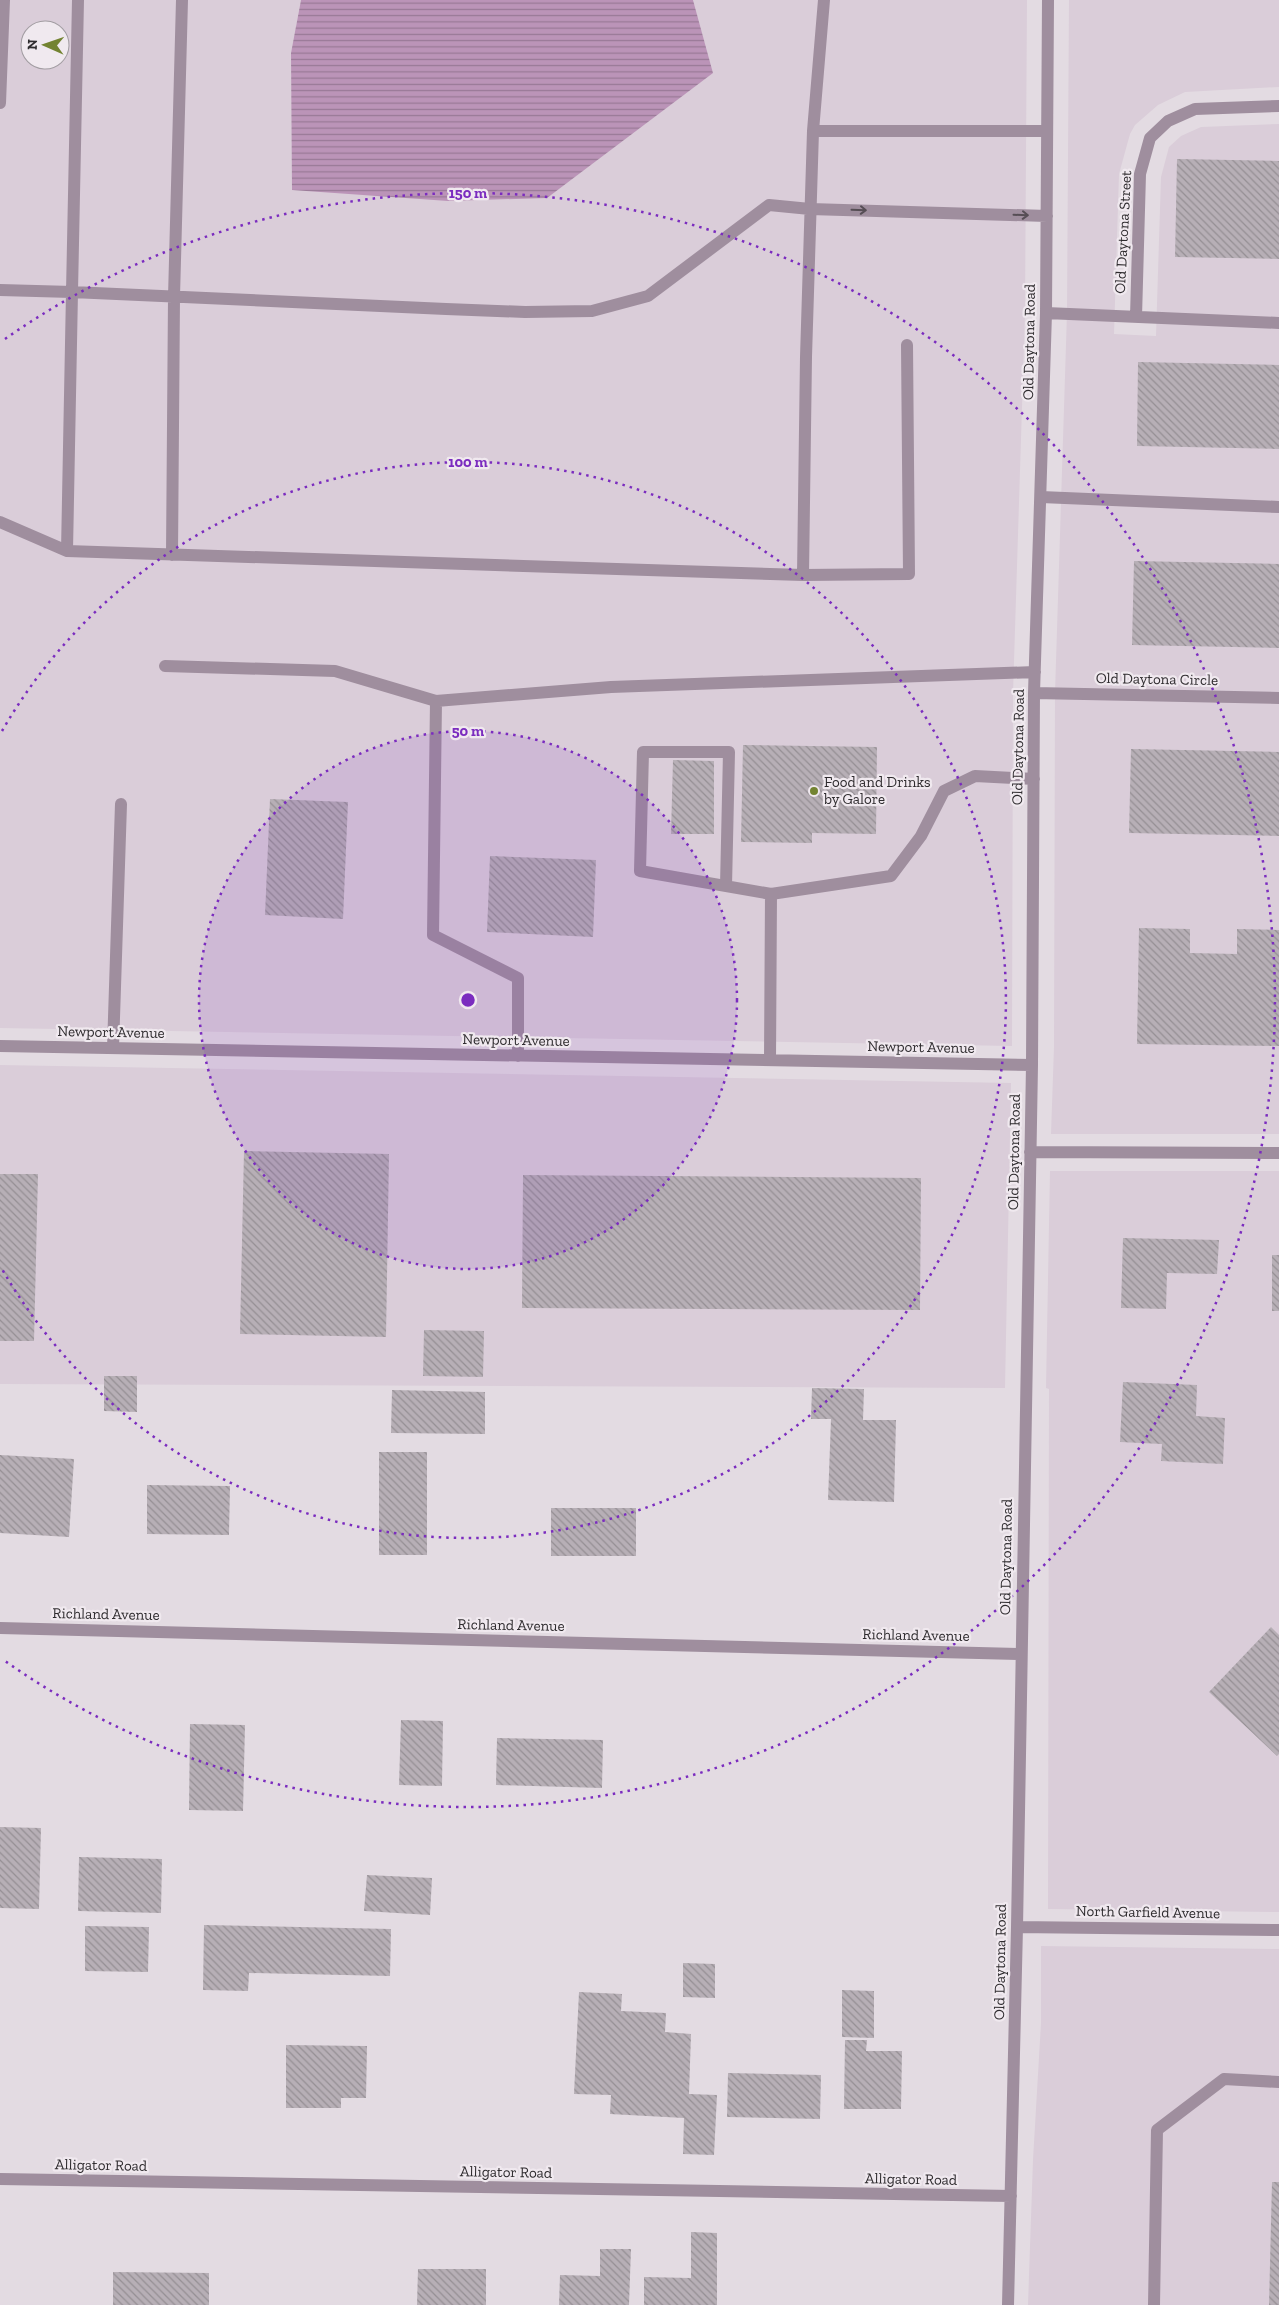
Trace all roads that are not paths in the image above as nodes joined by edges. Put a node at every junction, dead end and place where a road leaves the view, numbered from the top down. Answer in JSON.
{"nodes":[{"id":1,"x":4,"y":0,"type":"edge"},
{"id":2,"x":78,"y":0,"type":"edge"},
{"id":3,"x":182,"y":0,"type":"edge"},
{"id":4,"x":824,"y":0,"type":"edge"},
{"id":5,"x":1048,"y":0,"type":"edge"},
{"id":6,"x":0,"y":103,"type":"edge"},
{"id":7,"x":1279,"y":106,"type":"edge"},
{"id":8,"x":1047,"y":131,"type":"junction"},
{"id":9,"x":813,"y":132,"type":"junction"},
{"id":10,"x":810,"y":209,"type":"junction"},
{"id":11,"x":1047,"y":216,"type":"junction"},
{"id":12,"x":0,"y":290,"type":"edge"},
{"id":13,"x":72,"y":292,"type":"junction"},
{"id":14,"x":174,"y":297,"type":"junction"},
{"id":15,"x":1046,"y":313,"type":"junction"},
{"id":16,"x":1136,"y":317,"type":"junction"},
{"id":17,"x":1279,"y":323,"type":"edge"},
{"id":18,"x":907,"y":345,"type":"dead end"},
{"id":19,"x":1041,"y":497,"type":"junction"},
{"id":20,"x":1279,"y":507,"type":"edge"},
{"id":21,"x":0,"y":522,"type":"edge"},
{"id":22,"x":67,"y":552,"type":"junction"},
{"id":23,"x":172,"y":555,"type":"junction"},
{"id":24,"x":803,"y":575,"type":"junction"},
{"id":25,"x":165,"y":666,"type":"dead end"},
{"id":26,"x":1035,"y":672,"type":"junction"},
{"id":27,"x":1034,"y":693,"type":"junction"},
{"id":28,"x":1279,"y":698,"type":"edge"},
{"id":29,"x":436,"y":701,"type":"junction"},
{"id":30,"x":1034,"y":779,"type":"junction"},
{"id":31,"x":121,"y":804,"type":"dead end"},
{"id":32,"x":726,"y":886,"type":"junction"},
{"id":33,"x":771,"y":894,"type":"junction"},
{"id":34,"x":0,"y":1046,"type":"edge"},
{"id":35,"x":113,"y":1048,"type":"junction"},
{"id":36,"x":518,"y":1056,"type":"junction"},
{"id":37,"x":770,"y":1060,"type":"junction"},
{"id":38,"x":1032,"y":1065,"type":"junction"},
{"id":39,"x":1030,"y":1152,"type":"junction"},
{"id":40,"x":1279,"y":1153,"type":"edge"},
{"id":41,"x":0,"y":1628,"type":"edge"},
{"id":42,"x":1021,"y":1654,"type":"junction"},
{"id":43,"x":1017,"y":1927,"type":"junction"},
{"id":44,"x":1279,"y":1930,"type":"edge"},
{"id":45,"x":1279,"y":2082,"type":"edge"},
{"id":46,"x":0,"y":2179,"type":"edge"},
{"id":47,"x":1011,"y":2196,"type":"junction"},
{"id":48,"x":1008,"y":2305,"type":"edge"},
{"id":49,"x":1154,"y":2305,"type":"edge"}],
"edges":[{"from":1,"to":6,"type":"street"},
{"from":2,"to":13,"type":"street"},
{"from":3,"to":14,"type":"street"},
{"from":4,"to":9,"type":"street"},
{"from":5,"to":8,"type":"street","name":"Old Daytona Road"},
{"from":7,"to":16,"type":"street","name":"Old Daytona Street"},
{"from":8,"to":9,"type":"street"},
{"from":8,"to":11,"type":"street","name":"Old Daytona Road"},
{"from":9,"to":10,"type":"street"},
{"from":10,"to":11,"type":"street","one_way":true},
{"from":10,"to":14,"type":"street"},
{"from":10,"to":24,"type":"street"},
{"from":11,"to":15,"type":"street","name":"Old Daytona Road"},
{"from":12,"to":13,"type":"street"},
{"from":13,"to":14,"type":"street"},
{"from":13,"to":22,"type":"street"},
{"from":14,"to":23,"type":"street"},
{"from":15,"to":16,"type":"street"},
{"from":15,"to":19,"type":"street","name":"Old Daytona Road"},
{"from":16,"to":17,"type":"street"},
{"from":18,"to":24,"type":"street"},
{"from":19,"to":20,"type":"street"},
{"from":19,"to":26,"type":"street","name":"Old Daytona Road"},
{"from":21,"to":22,"type":"street"},
{"from":22,"to":23,"type":"street"},
{"from":23,"to":24,"type":"street"},
{"from":25,"to":29,"type":"street"},
{"from":26,"to":27,"type":"street","name":"Old Daytona Road"},
{"from":26,"to":29,"type":"street"},
{"from":27,"to":28,"type":"street","name":"Old Daytona Circle"},
{"from":27,"to":30,"type":"street","name":"Old Daytona Road"},
{"from":29,"to":36,"type":"street"},
{"from":30,"to":33,"type":"street"},
{"from":30,"to":38,"type":"street","name":"Old Daytona Road"},
{"from":31,"to":35,"type":"street"},
{"from":32,"to":32,"type":"street"},
{"from":32,"to":33,"type":"street"},
{"from":33,"to":37,"type":"street"},
{"from":34,"to":35,"type":"street","name":"Newport Avenue"},
{"from":35,"to":36,"type":"street","name":"Newport Avenue"},
{"from":36,"to":37,"type":"street","name":"Newport Avenue"},
{"from":37,"to":38,"type":"street","name":"Newport Avenue"},
{"from":38,"to":39,"type":"street","name":"Old Daytona Road"},
{"from":39,"to":40,"type":"street"},
{"from":39,"to":42,"type":"street","name":"Old Daytona Road"},
{"from":41,"to":42,"type":"street","name":"Richland Avenue"},
{"from":42,"to":43,"type":"street","name":"Old Daytona Road"},
{"from":43,"to":44,"type":"street","name":"North Garfield Avenue"},
{"from":43,"to":47,"type":"street","name":"Old Daytona Road"},
{"from":45,"to":49,"type":"street"},
{"from":46,"to":47,"type":"street","name":"Alligator Road"},
{"from":47,"to":48,"type":"street","name":"Old Daytona Road"}]}
